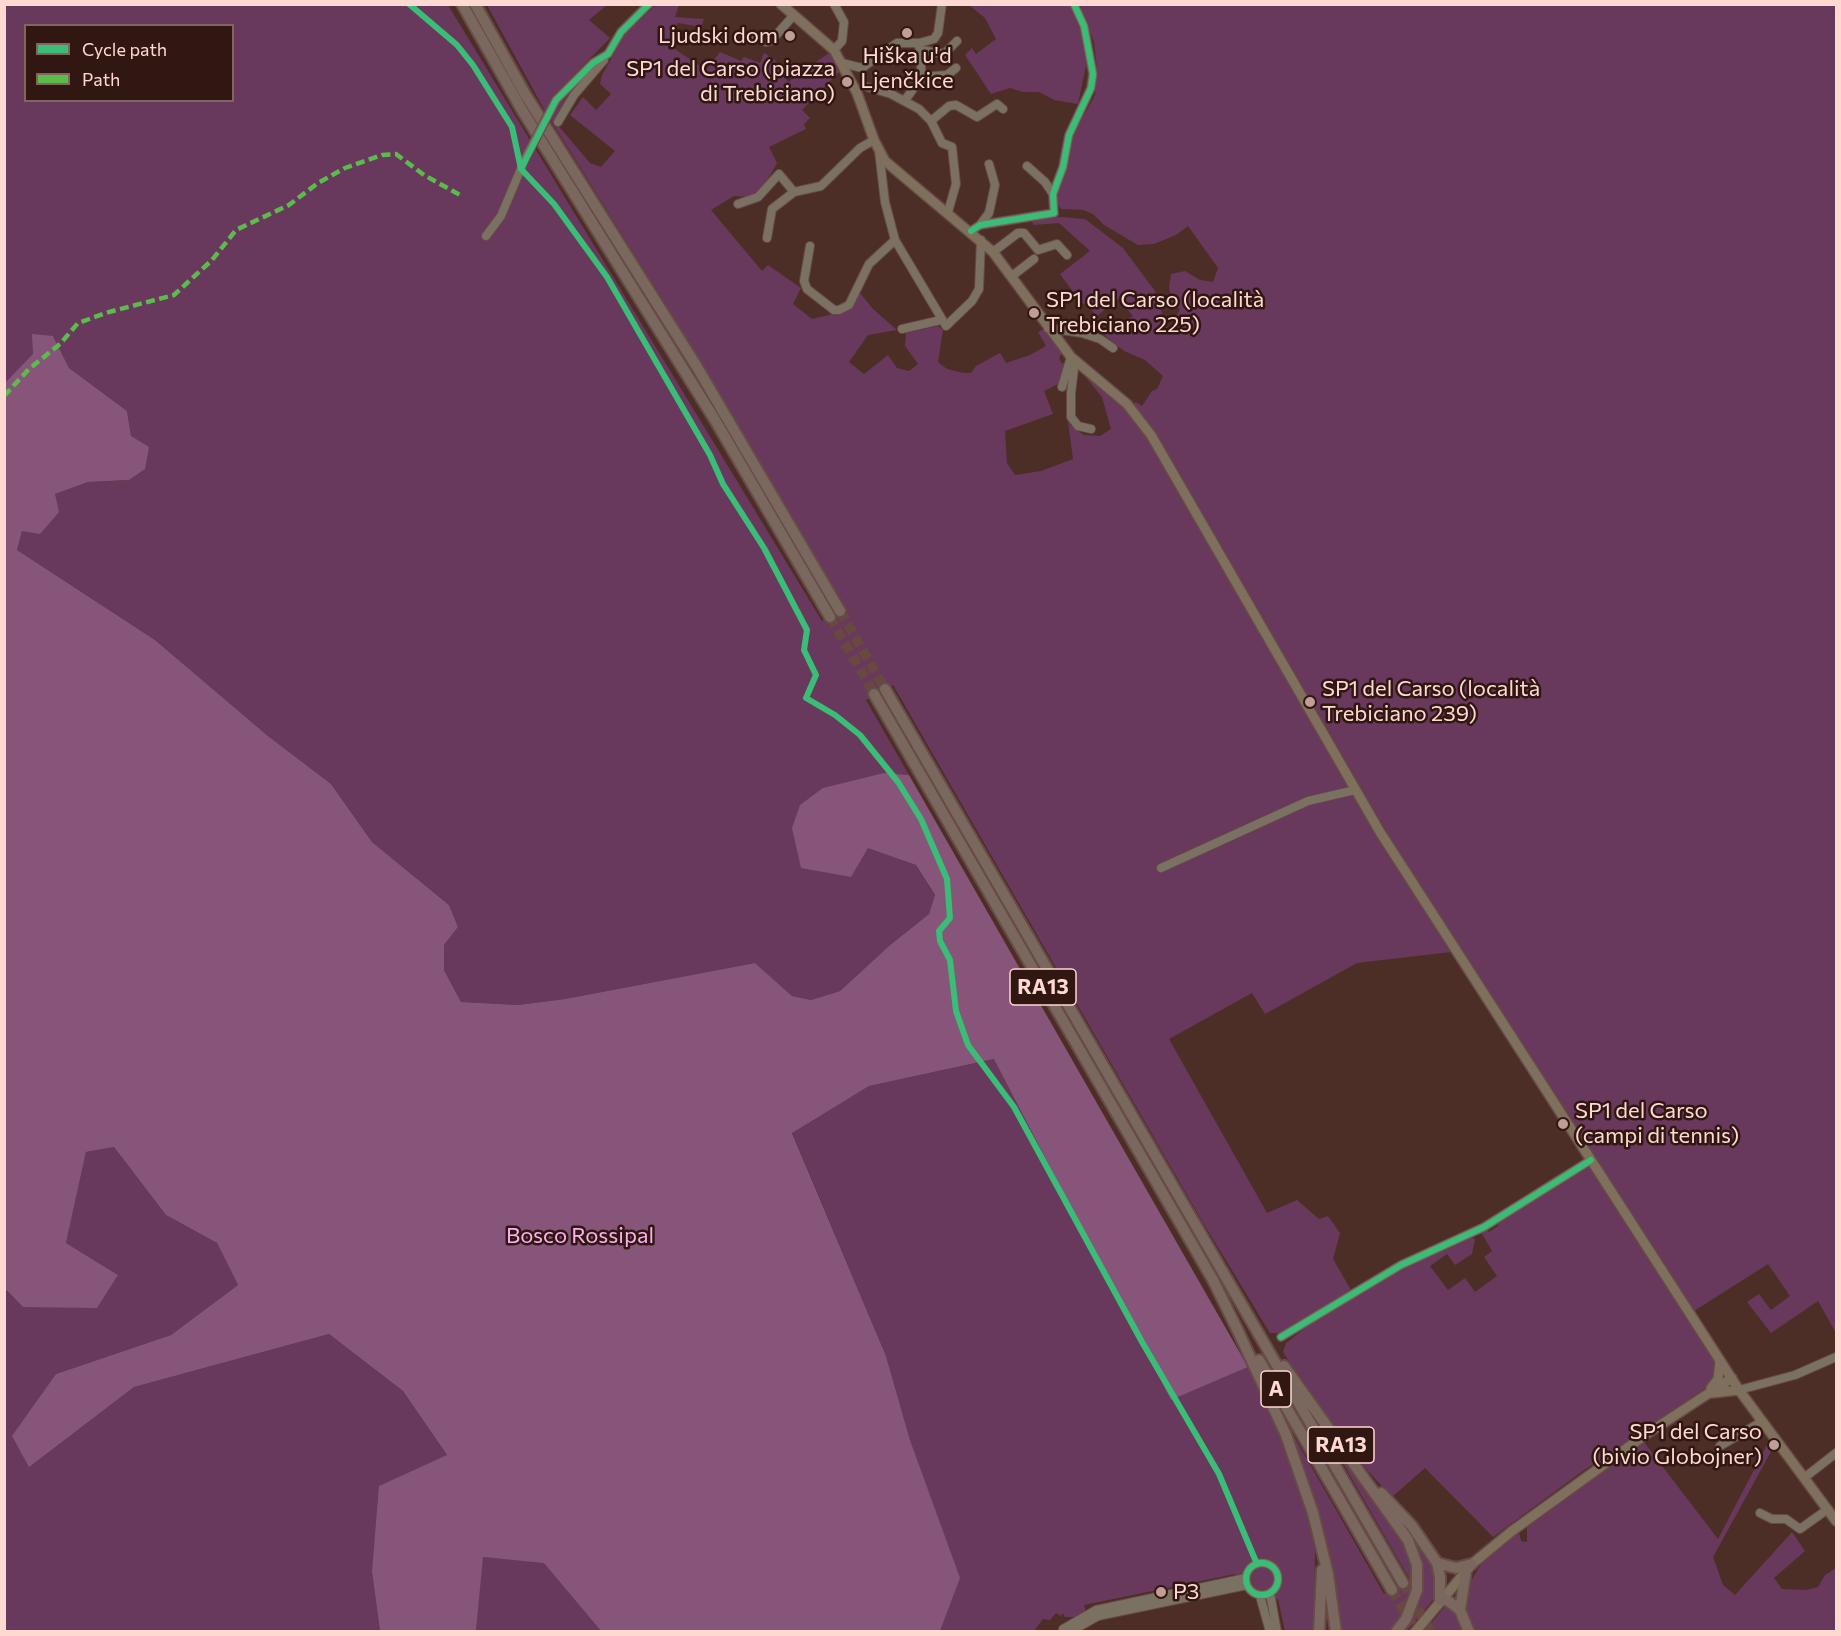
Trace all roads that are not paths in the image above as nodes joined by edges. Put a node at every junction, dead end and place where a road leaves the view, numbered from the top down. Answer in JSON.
{"nodes":[{"id":1,"x":454,"y":4,"type":"edge"},
{"id":2,"x":462,"y":4,"type":"edge"},
{"id":3,"x":475,"y":4,"type":"edge"},
{"id":4,"x":480,"y":4,"type":"edge"},
{"id":5,"x":650,"y":4,"type":"edge"},
{"id":6,"x":781,"y":4,"type":"edge"},
{"id":7,"x":834,"y":4,"type":"edge"},
{"id":8,"x":942,"y":4,"type":"edge"},
{"id":9,"x":1074,"y":4,"type":"edge"},
{"id":10,"x":792,"y":11,"type":"edge"},
{"id":11,"x":756,"y":37,"type":"dead end"},
{"id":12,"x":957,"y":41,"type":"dead end"},
{"id":13,"x":920,"y":46,"type":"junction"},
{"id":14,"x":834,"y":50,"type":"junction"},
{"id":15,"x":608,"y":54,"type":"junction"},
{"id":16,"x":842,"y":63,"type":"junction"},
{"id":17,"x":862,"y":68,"type":"junction"},
{"id":18,"x":956,"y":68,"type":"dead end"},
{"id":19,"x":922,"y":77,"type":"junction"},
{"id":20,"x":860,"y":89,"type":"junction"},
{"id":21,"x":905,"y":100,"type":"junction"},
{"id":22,"x":1003,"y":109,"type":"dead end"},
{"id":23,"x":522,"y":110,"type":"junction"},
{"id":24,"x":931,"y":121,"type":"junction"},
{"id":25,"x":558,"y":122,"type":"dead end"},
{"id":26,"x":552,"y":136,"type":"junction"},
{"id":27,"x":874,"y":140,"type":"junction"},
{"id":28,"x":878,"y":150,"type":"junction"},
{"id":29,"x":989,"y":164,"type":"dead end"},
{"id":30,"x":1027,"y":166,"type":"dead end"},
{"id":31,"x":897,"y":171,"type":"junction"},
{"id":32,"x":882,"y":180,"type":"junction"},
{"id":33,"x":794,"y":192,"type":"junction"},
{"id":34,"x":1053,"y":194,"type":"junction"},
{"id":35,"x":738,"y":204,"type":"dead end"},
{"id":36,"x":948,"y":212,"type":"junction"},
{"id":37,"x":975,"y":228,"type":"junction"},
{"id":38,"x":486,"y":236,"type":"dead end"},
{"id":39,"x":767,"y":238,"type":"dead end"},
{"id":40,"x":894,"y":240,"type":"junction"},
{"id":41,"x":981,"y":240,"type":"junction"},
{"id":42,"x":810,"y":246,"type":"dead end"},
{"id":43,"x":993,"y":252,"type":"junction"},
{"id":44,"x":1067,"y":255,"type":"dead end"},
{"id":45,"x":1035,"y":259,"type":"dead end"},
{"id":46,"x":1012,"y":276,"type":"junction"},
{"id":47,"x":941,"y":320,"type":"junction"},
{"id":48,"x":1048,"y":328,"type":"junction"},
{"id":49,"x":902,"y":329,"type":"dead end"},
{"id":50,"x":1113,"y":348,"type":"dead end"},
{"id":51,"x":1073,"y":359,"type":"junction"},
{"id":52,"x":1062,"y":387,"type":"dead end"},
{"id":53,"x":1091,"y":429,"type":"dead end"},
{"id":54,"x":840,"y":610,"type":"tunnel mouth"},
{"id":55,"x":830,"y":617,"type":"tunnel mouth"},
{"id":56,"x":885,"y":689,"type":"tunnel mouth"},
{"id":57,"x":874,"y":694,"type":"tunnel mouth"},
{"id":58,"x":1355,"y":790,"type":"junction"},
{"id":59,"x":1161,"y":868,"type":"dead end"},
{"id":60,"x":1591,"y":1160,"type":"junction"},
{"id":61,"x":1219,"y":1268,"type":"junction"},
{"id":62,"x":1213,"y":1280,"type":"junction"},
{"id":63,"x":1281,"y":1337,"type":"dead end"},
{"id":64,"x":1836,"y":1357,"type":"edge"},
{"id":65,"x":1720,"y":1361,"type":"junction"},
{"id":66,"x":1732,"y":1378,"type":"junction"},
{"id":67,"x":1739,"y":1390,"type":"junction"},
{"id":68,"x":1706,"y":1395,"type":"junction"},
{"id":69,"x":1761,"y":1422,"type":"junction"},
{"id":70,"x":1720,"y":1446,"type":"dead end"},
{"id":71,"x":1836,"y":1453,"type":"edge"},
{"id":72,"x":1356,"y":1467,"type":"junction"},
{"id":73,"x":1804,"y":1479,"type":"junction"},
{"id":74,"x":1828,"y":1509,"type":"junction"},
{"id":75,"x":1760,"y":1513,"type":"dead end"},
{"id":76,"x":1836,"y":1521,"type":"edge"},
{"id":77,"x":1319,"y":1537,"type":"junction"},
{"id":78,"x":1437,"y":1563,"type":"junction"},
{"id":79,"x":1469,"y":1568,"type":"junction"},
{"id":80,"x":1246,"y":1582,"type":"junction"},
{"id":81,"x":1403,"y":1583,"type":"tunnel mouth"},
{"id":82,"x":1392,"y":1590,"type":"tunnel mouth"},
{"id":83,"x":1270,"y":1593,"type":"junction"},
{"id":84,"x":1260,"y":1596,"type":"junction"},
{"id":85,"x":1440,"y":1600,"type":"junction"},
{"id":86,"x":1460,"y":1610,"type":"junction"},
{"id":87,"x":1066,"y":1630,"type":"edge"},
{"id":88,"x":1270,"y":1632,"type":"edge"},
{"id":89,"x":1277,"y":1632,"type":"edge"},
{"id":90,"x":1319,"y":1632,"type":"edge"},
{"id":91,"x":1336,"y":1632,"type":"edge"},
{"id":92,"x":1396,"y":1632,"type":"edge"},
{"id":93,"x":1415,"y":1632,"type":"edge"},
{"id":94,"x":1469,"y":1632,"type":"edge"}],
"edges":[{"from":1,"to":23,"type":"highway"},
{"from":2,"to":23,"type":"highway"},
{"from":3,"to":26,"type":"highway"},
{"from":4,"to":26,"type":"highway"},
{"from":5,"to":15,"type":"street"},
{"from":6,"to":10,"type":"main road"},
{"from":7,"to":14,"type":"street"},
{"from":8,"to":13,"type":"street"},
{"from":9,"to":34,"type":"street"},
{"from":10,"to":11,"type":"street"},
{"from":10,"to":14,"type":"main road"},
{"from":12,"to":13,"type":"street"},
{"from":13,"to":17,"type":"street"},
{"from":13,"to":19,"type":"street"},
{"from":14,"to":16,"type":"main road"},
{"from":15,"to":25,"type":"street"},
{"from":15,"to":38,"type":"street","bridge":true},
{"from":16,"to":17,"type":"street"},
{"from":16,"to":20,"type":"main road"},
{"from":17,"to":20,"type":"street"},
{"from":18,"to":19,"type":"street"},
{"from":19,"to":21,"type":"street"},
{"from":20,"to":21,"type":"street"},
{"from":20,"to":27,"type":"main road"},
{"from":21,"to":24,"type":"street"},
{"from":22,"to":24,"type":"street"},
{"from":23,"to":55,"type":"highway"},
{"from":24,"to":36,"type":"street"},
{"from":26,"to":54,"type":"highway"},
{"from":27,"to":28,"type":"main road"},
{"from":27,"to":33,"type":"street"},
{"from":28,"to":31,"type":"main road"},
{"from":28,"to":32,"type":"street"},
{"from":29,"to":37,"type":"street"},
{"from":30,"to":34,"type":"street"},
{"from":31,"to":32,"type":"street"},
{"from":31,"to":36,"type":"main road"},
{"from":32,"to":40,"type":"street"},
{"from":33,"to":35,"type":"street"},
{"from":33,"to":39,"type":"street"},
{"from":34,"to":37,"type":"street"},
{"from":36,"to":37,"type":"main road"},
{"from":37,"to":41,"type":"main road"},
{"from":40,"to":42,"type":"street"},
{"from":40,"to":47,"type":"street"},
{"from":41,"to":43,"type":"main road"},
{"from":41,"to":47,"type":"street"},
{"from":43,"to":44,"type":"street"},
{"from":43,"to":46,"type":"main road"},
{"from":45,"to":46,"type":"street"},
{"from":46,"to":48,"type":"main road"},
{"from":47,"to":49,"type":"street"},
{"from":48,"to":50,"type":"street"},
{"from":48,"to":51,"type":"main road"},
{"from":51,"to":52,"type":"street"},
{"from":51,"to":53,"type":"street"},
{"from":51,"to":58,"type":"main road"},
{"from":56,"to":61,"type":"highway","number":"RA13"},
{"from":57,"to":62,"type":"highway","number":"RA13"},
{"from":58,"to":59,"type":"street"},
{"from":58,"to":60,"type":"main road"},
{"from":60,"to":63,"type":"street"},
{"from":60,"to":65,"type":"main road"},
{"from":61,"to":72,"type":"highway","number":"RA13"},
{"from":61,"to":81,"type":"highway","number":"A"},
{"from":62,"to":77,"type":"highway","number":"RA13"},
{"from":62,"to":82,"type":"highway","number":"A"},
{"from":64,"to":67,"type":"street"},
{"from":65,"to":66,"type":"main road"},
{"from":65,"to":68,"type":"main road"},
{"from":66,"to":67,"type":"main road"},
{"from":66,"to":68,"type":"main road"},
{"from":67,"to":68,"type":"main road"},
{"from":67,"to":69,"type":"main road"},
{"from":68,"to":79,"type":"main road"},
{"from":69,"to":70,"type":"street"},
{"from":69,"to":73,"type":"main road"},
{"from":71,"to":73,"type":"street"},
{"from":72,"to":78,"type":"highway"},
{"from":72,"to":92,"type":"highway","number":"RA13"},
{"from":73,"to":74,"type":"main road"},
{"from":74,"to":75,"type":"street"},
{"from":74,"to":76,"type":"main road"},
{"from":77,"to":90,"type":"highway"},
{"from":77,"to":91,"type":"highway","number":"RA13"},
{"from":78,"to":79,"type":"highway"},
{"from":78,"to":85,"type":"highway"},
{"from":79,"to":85,"type":"main road"},
{"from":79,"to":86,"type":"highway"},
{"from":80,"to":83,"type":"street"},
{"from":80,"to":84,"type":"street"},
{"from":80,"to":87,"type":"street"},
{"from":83,"to":84,"type":"street"},
{"from":83,"to":89,"type":"street"},
{"from":84,"to":88,"type":"street"},
{"from":85,"to":86,"type":"highway"},
{"from":85,"to":93,"type":"main road"},
{"from":86,"to":94,"type":"highway"}]}
